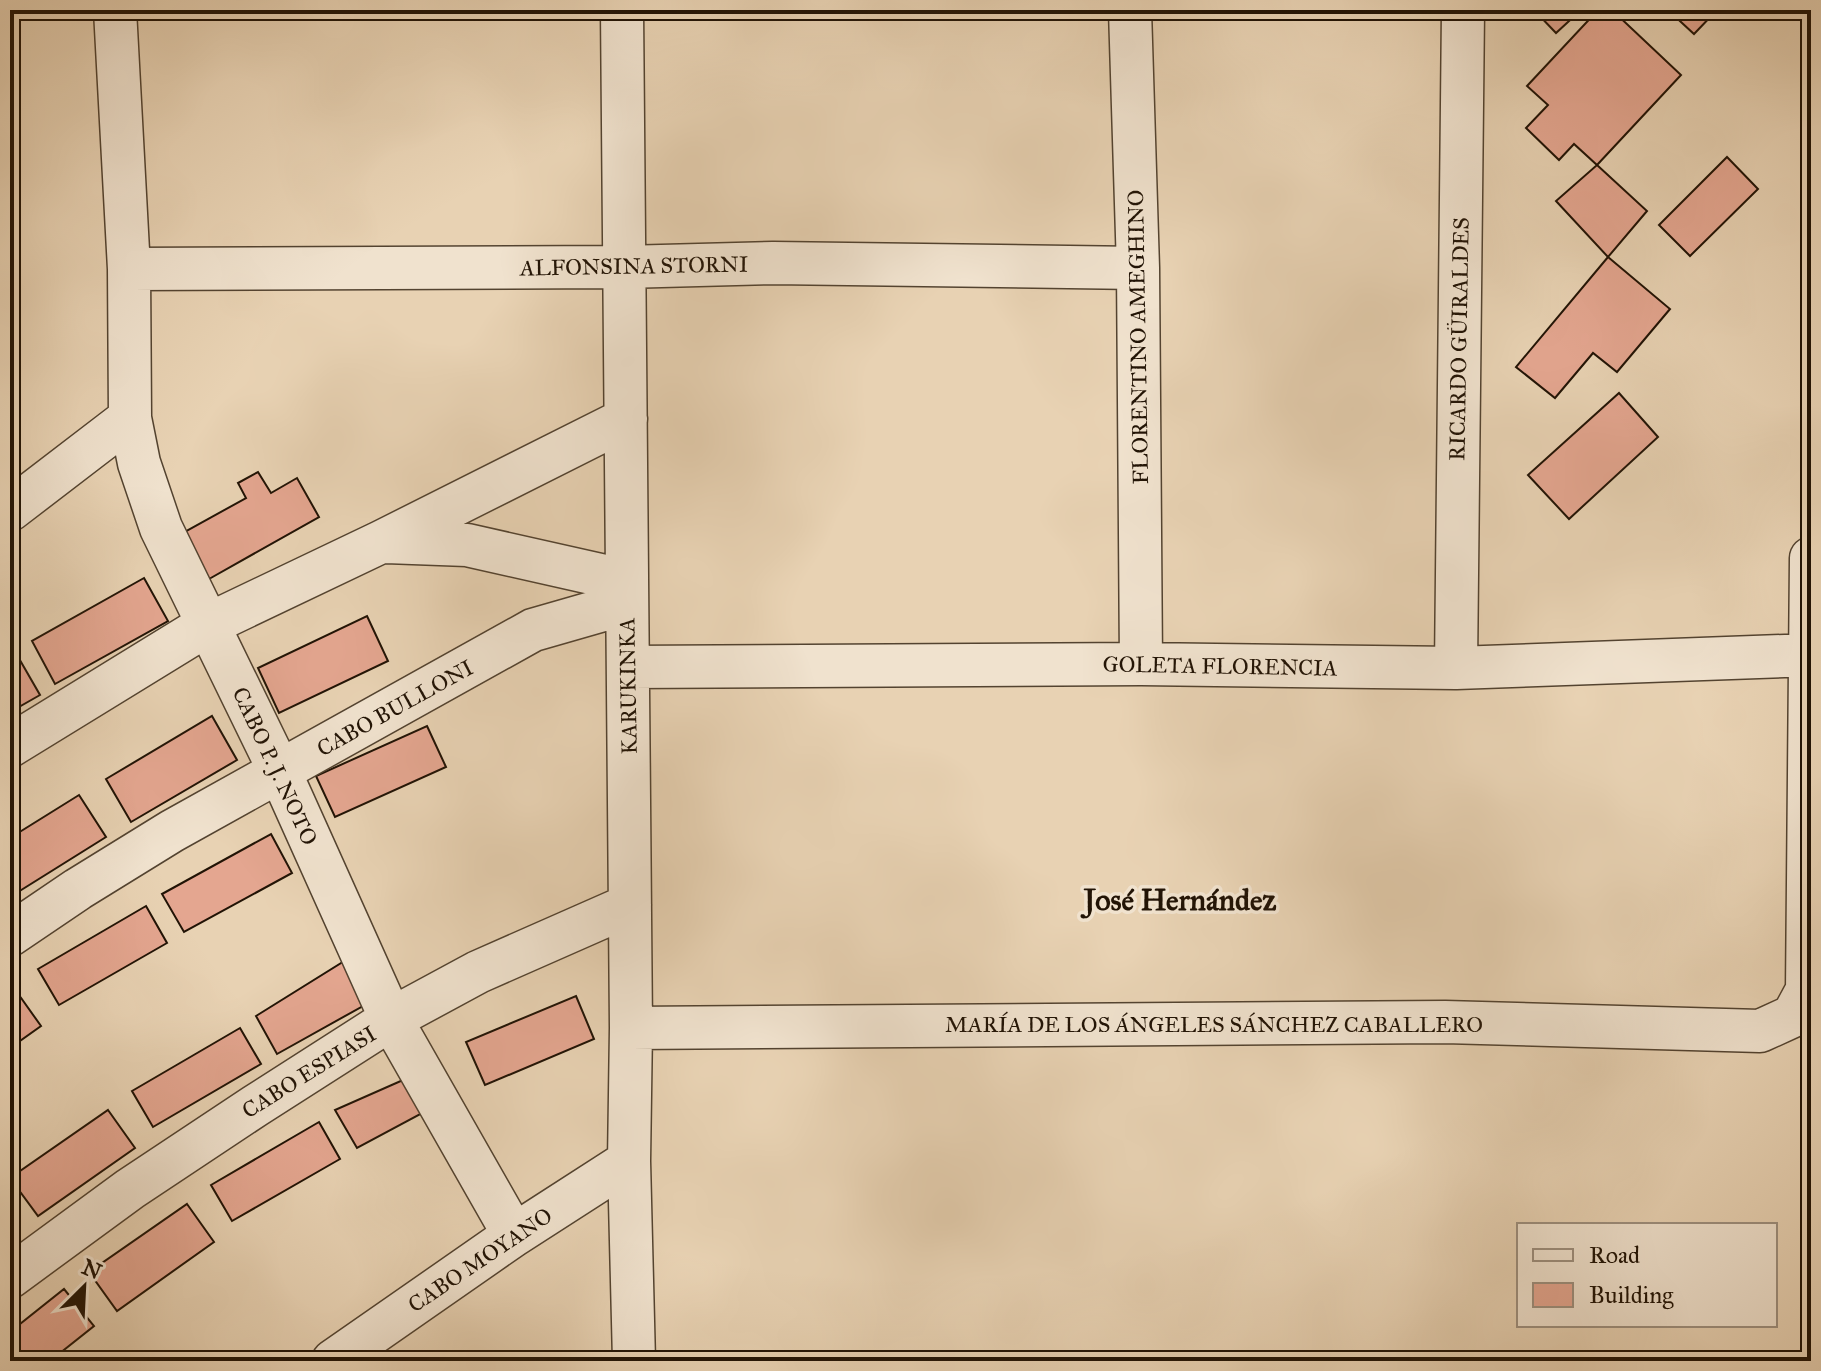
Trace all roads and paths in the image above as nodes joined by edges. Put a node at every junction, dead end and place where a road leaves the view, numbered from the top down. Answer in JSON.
{"nodes":[{"id":1,"x":115,"y":10,"type":"edge"},
{"id":2,"x":622,"y":10,"type":"edge"},
{"id":3,"x":1130,"y":10,"type":"edge"},
{"id":4,"x":1463,"y":10,"type":"edge"},
{"id":5,"x":624,"y":267,"type":"junction"},
{"id":6,"x":1138,"y":268,"type":"junction"},
{"id":7,"x":129,"y":269,"type":"junction"},
{"id":8,"x":130,"y":418,"type":"junction"},
{"id":9,"x":626,"y":419,"type":"junction"},
{"id":10,"x":10,"y":510,"type":"edge"},
{"id":11,"x":381,"y":542,"type":"junction"},
{"id":12,"x":1811,"y":558,"type":"edge"},
{"id":13,"x":627,"y":592,"type":"junction"},
{"id":14,"x":207,"y":625,"type":"junction"},
{"id":15,"x":1810,"y":655,"type":"edge"},
{"id":16,"x":1141,"y":664,"type":"junction"},
{"id":17,"x":628,"y":667,"type":"junction"},
{"id":18,"x":1456,"y":668,"type":"junction"},
{"id":19,"x":10,"y":746,"type":"edge"},
{"id":20,"x":280,"y":772,"type":"junction"},
{"id":21,"x":630,"y":905,"type":"junction"},
{"id":22,"x":10,"y":935,"type":"edge"},
{"id":23,"x":391,"y":1019,"type":"junction"},
{"id":24,"x":631,"y":1028,"type":"junction"},
{"id":25,"x":629,"y":1161,"type":"junction"},
{"id":26,"x":514,"y":1235,"type":"junction"},
{"id":27,"x":10,"y":1277,"type":"edge"},
{"id":28,"x":333,"y":1361,"type":"edge"},
{"id":29,"x":634,"y":1361,"type":"edge"}],
"edges":[{"from":1,"to":7,"type":"street","name":"CABO P. J. NOTO"},
{"from":2,"to":5,"type":"street","name":"KARUKINKA"},
{"from":3,"to":6,"type":"street","name":"FLORENTINO AMEGHINO"},
{"from":4,"to":18,"type":"street","name":"RICARDO GÜIRALDES"},
{"from":5,"to":6,"type":"street","name":"ALFONSINA STORNI"},
{"from":5,"to":7,"type":"street","name":"ALFONSINA STORNI"},
{"from":5,"to":9,"type":"street","name":"KARUKINKA"},
{"from":6,"to":16,"type":"street","name":"FLORENTINO AMEGHINO"},
{"from":7,"to":8,"type":"street","name":"CABO P. J. NOTO"},
{"from":8,"to":10,"type":"street"},
{"from":8,"to":14,"type":"street","name":"CABO P. J. NOTO"},
{"from":9,"to":11,"type":"street"},
{"from":9,"to":13,"type":"street","name":"KARUKINKA"},
{"from":11,"to":13,"type":"street"},
{"from":11,"to":14,"type":"street"},
{"from":12,"to":15,"type":"street"},
{"from":13,"to":17,"type":"street","name":"KARUKINKA"},
{"from":13,"to":20,"type":"street","name":"CABO BULLONI"},
{"from":14,"to":19,"type":"street"},
{"from":14,"to":20,"type":"street","name":"CABO P. J. NOTO"},
{"from":15,"to":18,"type":"street","name":"GOLETA FLORENCIA"},
{"from":15,"to":24,"type":"street","name":"MARÍA DE LOS ÁNGELES SÁNCHEZ CABALLERO"},
{"from":16,"to":17,"type":"street","name":"GOLETA FLORENCIA"},
{"from":16,"to":18,"type":"street","name":"GOLETA FLORENCIA"},
{"from":17,"to":21,"type":"street","name":"KARUKINKA"},
{"from":20,"to":22,"type":"street","name":"CABO BULLONI"},
{"from":20,"to":23,"type":"street","name":"CABO P. J. NOTO"},
{"from":21,"to":23,"type":"street","name":"CABO ESPIASI"},
{"from":21,"to":24,"type":"street","name":"KARUKINKA"},
{"from":23,"to":26,"type":"street","name":"CABO P. J. NOTO"},
{"from":23,"to":27,"type":"street","name":"CABO ESPIASI"},
{"from":24,"to":25,"type":"street","name":"KARUKINKA"},
{"from":25,"to":26,"type":"street","name":"CABO MOYANO"},
{"from":25,"to":29,"type":"street","name":"KARUKINKA"},
{"from":26,"to":28,"type":"street","name":"CABO MOYANO"}]}
